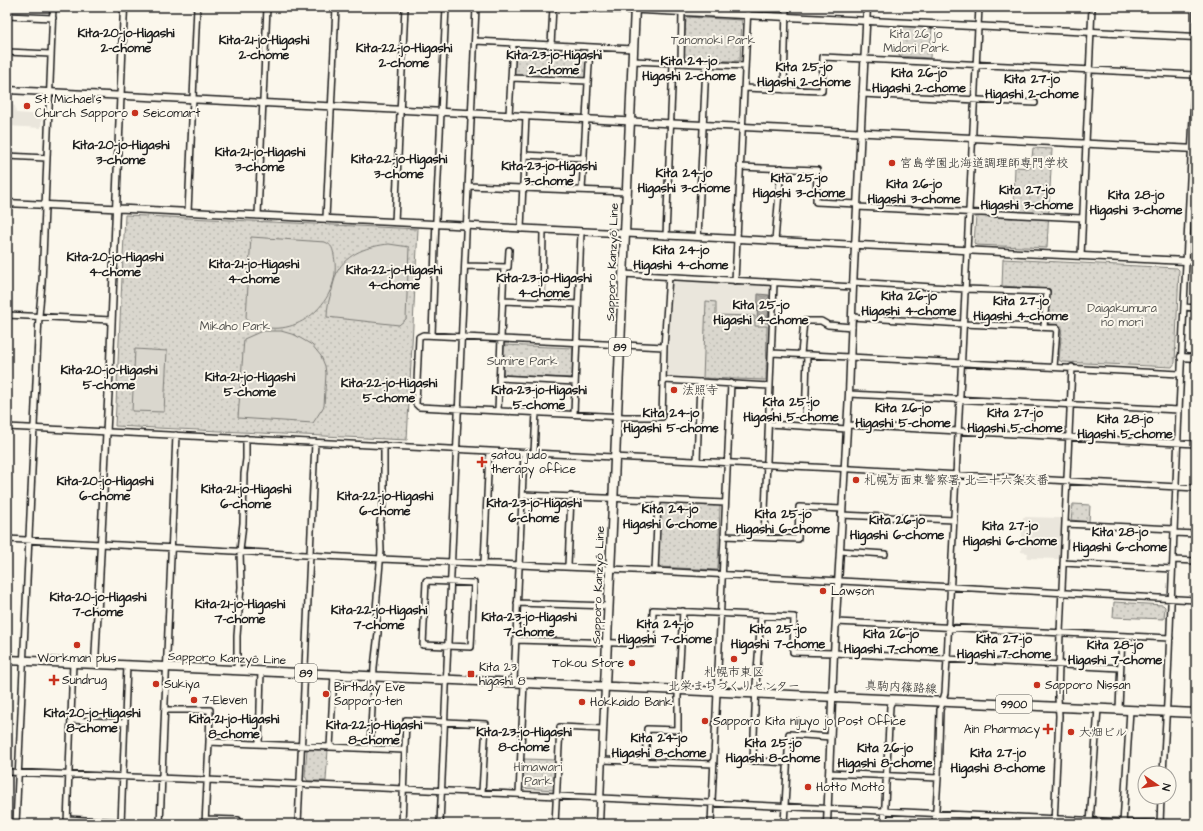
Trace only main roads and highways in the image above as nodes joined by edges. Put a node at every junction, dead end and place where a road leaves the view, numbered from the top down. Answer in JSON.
{"nodes":[{"id":1,"x":635,"y":8,"type":"edge"},
{"id":2,"x":7,"y":660,"type":"edge"},
{"id":3,"x":605,"y":686,"type":"junction"},
{"id":4,"x":1196,"y":713,"type":"edge"}],
"edges":[{"from":1,"to":3,"type":"main road","name":"Sapporo Kanzyō Line","number":"89"},
{"from":2,"to":3,"type":"main road","name":"Sapporo Kanzyō Line","number":"89"},
{"from":3,"to":4,"type":"main road","name":"真駒内篠路線","number":"9900"}]}
